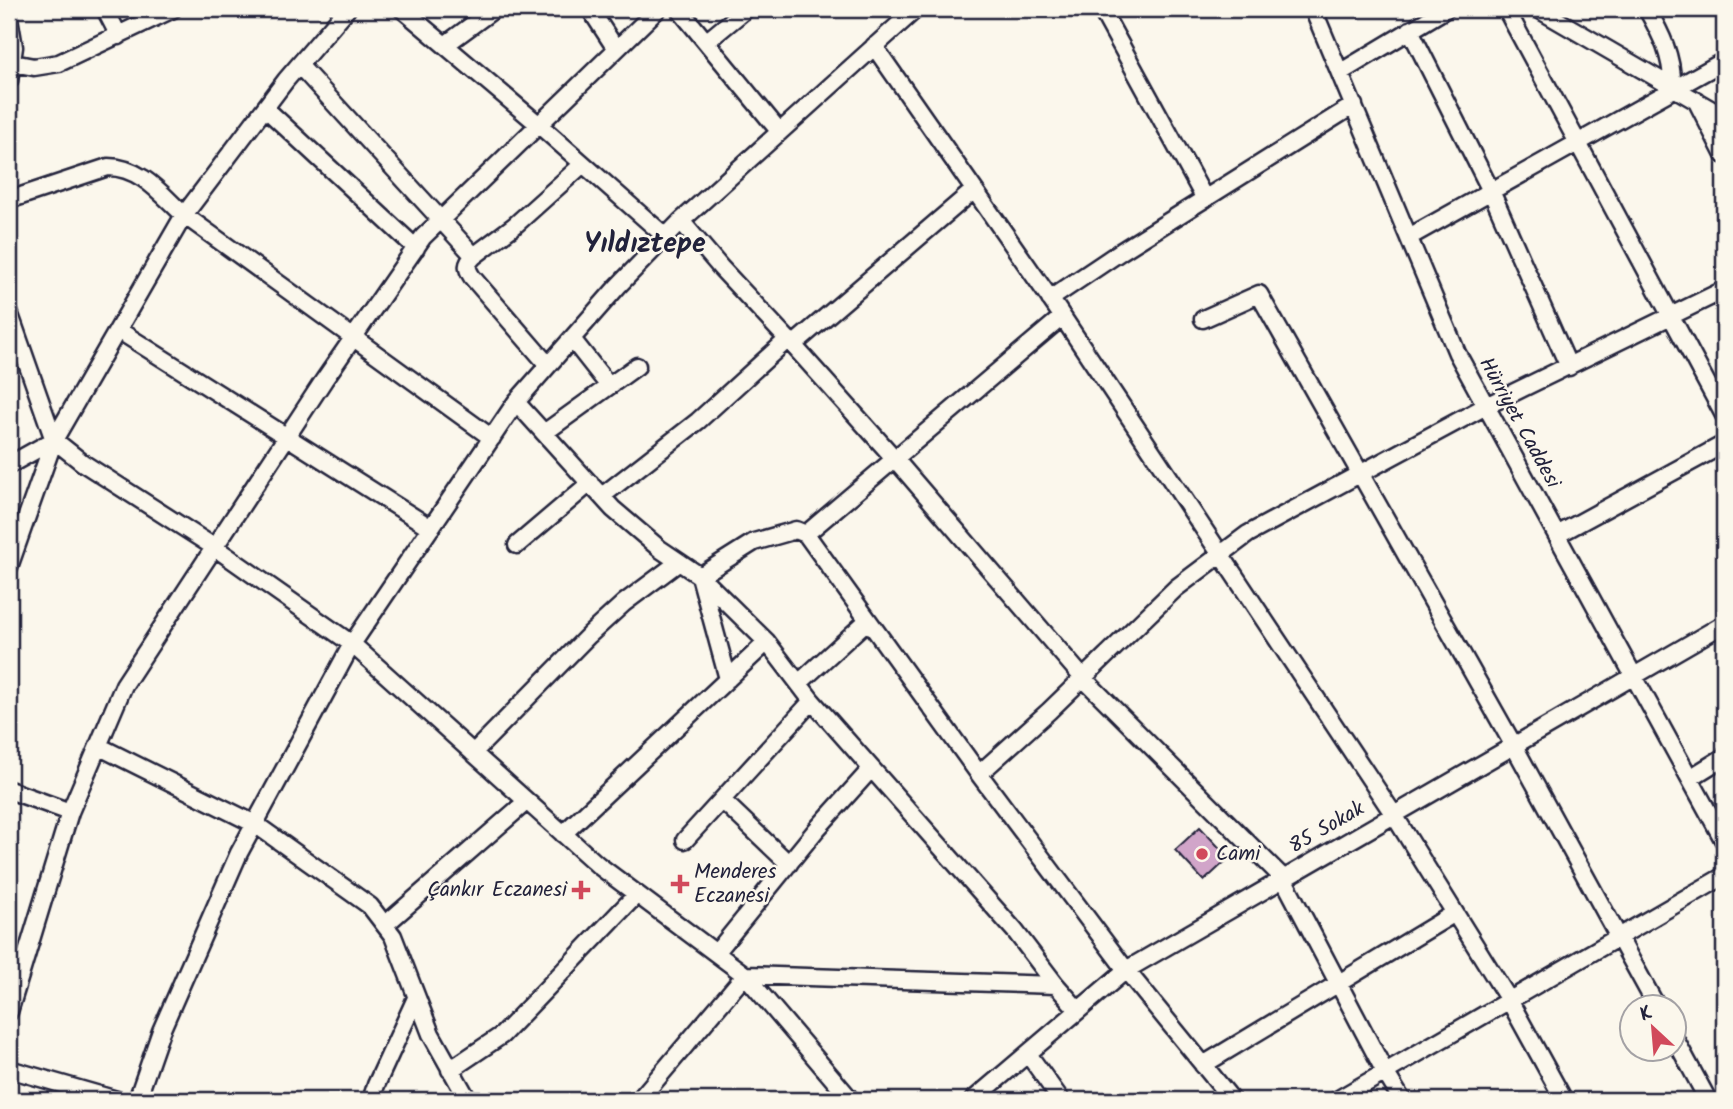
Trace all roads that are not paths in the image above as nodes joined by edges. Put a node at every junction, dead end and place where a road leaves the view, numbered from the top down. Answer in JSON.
{"nodes":[{"id":1,"x":105,"y":9,"type":"edge"},
{"id":2,"x":173,"y":9,"type":"edge"},
{"id":3,"x":347,"y":9,"type":"edge"},
{"id":4,"x":402,"y":9,"type":"edge"},
{"id":5,"x":494,"y":9,"type":"edge"},
{"id":6,"x":590,"y":9,"type":"edge"},
{"id":7,"x":658,"y":9,"type":"edge"},
{"id":8,"x":679,"y":9,"type":"edge"},
{"id":9,"x":746,"y":9,"type":"edge"},
{"id":10,"x":916,"y":9,"type":"edge"},
{"id":11,"x":1101,"y":9,"type":"edge"},
{"id":12,"x":1313,"y":9,"type":"edge"},
{"id":13,"x":1446,"y":9,"type":"edge"},
{"id":14,"x":1506,"y":9,"type":"edge"},
{"id":15,"x":1538,"y":9,"type":"edge"},
{"id":16,"x":1647,"y":9,"type":"edge"},
{"id":17,"x":9,"y":18,"type":"edge"},
{"id":18,"x":1410,"y":30,"type":"junction"},
{"id":19,"x":119,"y":36,"type":"junction"},
{"id":20,"x":706,"y":42,"type":"junction"},
{"id":21,"x":445,"y":45,"type":"junction"},
{"id":22,"x":874,"y":46,"type":"junction"},
{"id":23,"x":616,"y":49,"type":"junction"},
{"id":24,"x":1724,"y":61,"type":"edge"},
{"id":25,"x":13,"y":63,"type":"junction"},
{"id":26,"x":299,"y":65,"type":"junction"},
{"id":27,"x":1340,"y":72,"type":"junction"},
{"id":28,"x":9,"y":80,"type":"edge"},
{"id":29,"x":1674,"y":88,"type":"junction"},
{"id":30,"x":1696,"y":100,"type":"junction"},
{"id":31,"x":1354,"y":104,"type":"junction"},
{"id":32,"x":265,"y":108,"type":"junction"},
{"id":33,"x":1724,"y":117,"type":"edge"},
{"id":34,"x":538,"y":124,"type":"junction"},
{"id":35,"x":780,"y":132,"type":"junction"},
{"id":36,"x":1577,"y":144,"type":"junction"},
{"id":37,"x":1724,"y":155,"type":"edge"},
{"id":38,"x":583,"y":164,"type":"junction"},
{"id":39,"x":974,"y":190,"type":"junction"},
{"id":40,"x":1491,"y":191,"type":"junction"},
{"id":41,"x":1205,"y":199,"type":"junction"},
{"id":42,"x":9,"y":200,"type":"edge"},
{"id":43,"x":184,"y":215,"type":"junction"},
{"id":44,"x":440,"y":220,"type":"junction"},
{"id":45,"x":681,"y":221,"type":"junction"},
{"id":46,"x":666,"y":237,"type":"junction"},
{"id":47,"x":1409,"y":237,"type":"junction"},
{"id":48,"x":416,"y":248,"type":"junction"},
{"id":49,"x":474,"y":256,"type":"junction"},
{"id":50,"x":1724,"y":290,"type":"edge"},
{"id":51,"x":1050,"y":299,"type":"junction"},
{"id":52,"x":9,"y":312,"type":"edge"},
{"id":53,"x":1062,"y":317,"type":"junction"},
{"id":54,"x":1672,"y":317,"type":"junction"},
{"id":55,"x":1203,"y":319,"type":"dead end"},
{"id":56,"x":118,"y":331,"type":"junction"},
{"id":57,"x":354,"y":337,"type":"junction"},
{"id":58,"x":572,"y":339,"type":"junction"},
{"id":59,"x":790,"y":342,"type":"junction"},
{"id":60,"x":548,"y":365,"type":"junction"},
{"id":61,"x":637,"y":366,"type":"dead end"},
{"id":62,"x":1569,"y":367,"type":"junction"},
{"id":63,"x":609,"y":386,"type":"junction"},
{"id":64,"x":516,"y":402,"type":"junction"},
{"id":65,"x":1486,"y":406,"type":"junction"},
{"id":66,"x":1724,"y":415,"type":"edge"},
{"id":67,"x":544,"y":433,"type":"junction"},
{"id":68,"x":286,"y":438,"type":"junction"},
{"id":69,"x":492,"y":438,"type":"junction"},
{"id":70,"x":54,"y":440,"type":"junction"},
{"id":71,"x":1724,"y":444,"type":"edge"},
{"id":72,"x":895,"y":459,"type":"junction"},
{"id":73,"x":9,"y":465,"type":"edge"},
{"id":74,"x":1361,"y":473,"type":"junction"},
{"id":75,"x":590,"y":483,"type":"junction"},
{"id":76,"x":602,"y":496,"type":"junction"},
{"id":77,"x":431,"y":528,"type":"junction"},
{"id":78,"x":806,"y":534,"type":"junction"},
{"id":79,"x":1557,"y":535,"type":"junction"},
{"id":80,"x":517,"y":545,"type":"dead end"},
{"id":81,"x":214,"y":547,"type":"junction"},
{"id":82,"x":1219,"y":556,"type":"junction"},
{"id":83,"x":679,"y":562,"type":"junction"},
{"id":84,"x":9,"y":568,"type":"edge"},
{"id":85,"x":700,"y":576,"type":"junction"},
{"id":86,"x":868,"y":620,"type":"junction"},
{"id":87,"x":1724,"y":624,"type":"edge"},
{"id":88,"x":767,"y":642,"type":"junction"},
{"id":89,"x":352,"y":644,"type":"junction"},
{"id":90,"x":1634,"y":676,"type":"junction"},
{"id":91,"x":1083,"y":678,"type":"junction"},
{"id":92,"x":728,"y":679,"type":"junction"},
{"id":93,"x":799,"y":683,"type":"junction"},
{"id":94,"x":812,"y":701,"type":"junction"},
{"id":95,"x":98,"y":746,"type":"junction"},
{"id":96,"x":1514,"y":746,"type":"junction"},
{"id":97,"x":473,"y":752,"type":"junction"},
{"id":98,"x":1724,"y":757,"type":"edge"},
{"id":99,"x":871,"y":769,"type":"junction"},
{"id":100,"x":979,"y":774,"type":"junction"},
{"id":101,"x":1690,"y":778,"type":"junction"},
{"id":102,"x":9,"y":790,"type":"edge"},
{"id":103,"x":527,"y":800,"type":"junction"},
{"id":104,"x":722,"y":800,"type":"junction"},
{"id":105,"x":71,"y":813,"type":"junction"},
{"id":106,"x":1394,"y":815,"type":"junction"},
{"id":107,"x":255,"y":824,"type":"junction"},
{"id":108,"x":563,"y":834,"type":"junction"},
{"id":109,"x":685,"y":840,"type":"dead end"},
{"id":110,"x":1724,"y":841,"type":"edge"},
{"id":111,"x":789,"y":863,"type":"junction"},
{"id":112,"x":1724,"y":876,"type":"edge"},
{"id":113,"x":1283,"y":877,"type":"junction"},
{"id":114,"x":637,"y":894,"type":"junction"},
{"id":115,"x":1455,"y":913,"type":"junction"},
{"id":116,"x":387,"y":925,"type":"junction"},
{"id":117,"x":1618,"y":937,"type":"junction"},
{"id":118,"x":716,"y":953,"type":"junction"},
{"id":119,"x":1126,"y":970,"type":"junction"},
{"id":120,"x":745,"y":975,"type":"junction"},
{"id":121,"x":1339,"y":984,"type":"junction"},
{"id":122,"x":1056,"y":985,"type":"junction"},
{"id":123,"x":1649,"y":993,"type":"edge"},
{"id":124,"x":416,"y":998,"type":"junction"},
{"id":125,"x":1508,"y":1000,"type":"junction"},
{"id":126,"x":1078,"y":1010,"type":"junction"},
{"id":127,"x":9,"y":1012,"type":"edge"},
{"id":128,"x":1028,"y":1054,"type":"junction"},
{"id":129,"x":1688,"y":1063,"type":"edge"},
{"id":130,"x":1203,"y":1065,"type":"junction"},
{"id":131,"x":9,"y":1069,"type":"edge"},
{"id":132,"x":450,"y":1070,"type":"junction"},
{"id":133,"x":1384,"y":1072,"type":"junction"},
{"id":134,"x":117,"y":1100,"type":"edge"},
{"id":135,"x":137,"y":1100,"type":"edge"},
{"id":136,"x":371,"y":1100,"type":"edge"},
{"id":137,"x":468,"y":1100,"type":"edge"},
{"id":138,"x":639,"y":1100,"type":"edge"},
{"id":139,"x":851,"y":1100,"type":"edge"},
{"id":140,"x":973,"y":1100,"type":"edge"},
{"id":141,"x":1061,"y":1100,"type":"edge"},
{"id":142,"x":1232,"y":1100,"type":"edge"},
{"id":143,"x":1337,"y":1100,"type":"edge"},
{"id":144,"x":1402,"y":1100,"type":"edge"},
{"id":145,"x":1563,"y":1100,"type":"edge"},
{"id":146,"x":1708,"y":1100,"type":"edge"}],
"edges":[{"from":1,"to":19,"type":"street"},
{"from":2,"to":19,"type":"street"},
{"from":3,"to":26,"type":"street"},
{"from":4,"to":21,"type":"street"},
{"from":5,"to":21,"type":"street"},
{"from":6,"to":23,"type":"street"},
{"from":7,"to":23,"type":"street"},
{"from":8,"to":20,"type":"street"},
{"from":9,"to":20,"type":"street"},
{"from":10,"to":22,"type":"street"},
{"from":11,"to":41,"type":"street"},
{"from":12,"to":27,"type":"street","name":"Hürriyet Caddesi"},
{"from":13,"to":18,"type":"street"},
{"from":14,"to":36,"type":"street"},
{"from":15,"to":29,"type":"street"},
{"from":16,"to":29,"type":"street"},
{"from":17,"to":25,"type":"street"},
{"from":18,"to":27,"type":"street"},
{"from":18,"to":40,"type":"street"},
{"from":19,"to":25,"type":"street"},
{"from":20,"to":35,"type":"street"},
{"from":21,"to":34,"type":"street"},
{"from":22,"to":35,"type":"street"},
{"from":22,"to":39,"type":"street"},
{"from":23,"to":34,"type":"street"},
{"from":24,"to":29,"type":"street"},
{"from":25,"to":28,"type":"street"},
{"from":26,"to":32,"type":"street"},
{"from":26,"to":44,"type":"street"},
{"from":27,"to":31,"type":"street","name":"Hürriyet Caddesi"},
{"from":29,"to":30,"type":"street"},
{"from":29,"to":36,"type":"street"},
{"from":30,"to":33,"type":"street"},
{"from":30,"to":37,"type":"street"},
{"from":31,"to":41,"type":"street"},
{"from":31,"to":47,"type":"street","name":"Hürriyet Caddesi"},
{"from":32,"to":43,"type":"street"},
{"from":32,"to":48,"type":"street"},
{"from":34,"to":38,"type":"street"},
{"from":34,"to":44,"type":"street"},
{"from":35,"to":45,"type":"street"},
{"from":36,"to":40,"type":"street"},
{"from":36,"to":54,"type":"street"},
{"from":38,"to":46,"type":"street"},
{"from":38,"to":49,"type":"street"},
{"from":39,"to":51,"type":"street"},
{"from":39,"to":59,"type":"street"},
{"from":40,"to":47,"type":"street"},
{"from":40,"to":62,"type":"street"},
{"from":41,"to":51,"type":"street"},
{"from":42,"to":43,"type":"street"},
{"from":43,"to":56,"type":"street"},
{"from":43,"to":57,"type":"street"},
{"from":44,"to":48,"type":"street"},
{"from":44,"to":49,"type":"street"},
{"from":45,"to":46,"type":"street"},
{"from":45,"to":59,"type":"street"},
{"from":46,"to":58,"type":"street"},
{"from":47,"to":65,"type":"street","name":"Hürriyet Caddesi"},
{"from":48,"to":57,"type":"street"},
{"from":49,"to":60,"type":"street"},
{"from":50,"to":54,"type":"street"},
{"from":51,"to":53,"type":"street"},
{"from":52,"to":70,"type":"street"},
{"from":53,"to":72,"type":"street"},
{"from":53,"to":82,"type":"street"},
{"from":54,"to":62,"type":"street"},
{"from":54,"to":66,"type":"street"},
{"from":55,"to":74,"type":"street"},
{"from":56,"to":68,"type":"street"},
{"from":56,"to":70,"type":"street"},
{"from":57,"to":68,"type":"street"},
{"from":57,"to":69,"type":"street"},
{"from":58,"to":60,"type":"street"},
{"from":58,"to":63,"type":"street"},
{"from":59,"to":72,"type":"street"},
{"from":59,"to":76,"type":"street"},
{"from":60,"to":64,"type":"street"},
{"from":61,"to":63,"type":"street"},
{"from":62,"to":65,"type":"street"},
{"from":63,"to":67,"type":"street"},
{"from":64,"to":67,"type":"street"},
{"from":64,"to":69,"type":"street"},
{"from":65,"to":74,"type":"street"},
{"from":65,"to":79,"type":"street","name":"Hürriyet Caddesi"},
{"from":67,"to":75,"type":"street"},
{"from":68,"to":77,"type":"street"},
{"from":68,"to":81,"type":"street"},
{"from":69,"to":77,"type":"street"},
{"from":70,"to":73,"type":"street"},
{"from":70,"to":81,"type":"street"},
{"from":70,"to":84,"type":"street"},
{"from":71,"to":79,"type":"street"},
{"from":72,"to":78,"type":"street"},
{"from":72,"to":91,"type":"street"},
{"from":74,"to":82,"type":"street"},
{"from":74,"to":96,"type":"street"},
{"from":75,"to":76,"type":"street"},
{"from":75,"to":80,"type":"street"},
{"from":76,"to":83,"type":"street"},
{"from":77,"to":89,"type":"street"},
{"from":78,"to":85,"type":"street"},
{"from":78,"to":86,"type":"street"},
{"from":79,"to":90,"type":"street","name":"Hürriyet Caddesi"},
{"from":81,"to":89,"type":"street"},
{"from":81,"to":95,"type":"street"},
{"from":82,"to":91,"type":"street"},
{"from":82,"to":106,"type":"street"},
{"from":83,"to":85,"type":"street"},
{"from":83,"to":97,"type":"street"},
{"from":85,"to":88,"type":"street"},
{"from":85,"to":92,"type":"street"},
{"from":86,"to":93,"type":"street"},
{"from":86,"to":100,"type":"street"},
{"from":87,"to":90,"type":"street","name":"85 Sokak"},
{"from":88,"to":92,"type":"street"},
{"from":88,"to":93,"type":"street"},
{"from":89,"to":97,"type":"street"},
{"from":89,"to":107,"type":"street"},
{"from":90,"to":96,"type":"street","name":"85 Sokak"},
{"from":90,"to":101,"type":"street","name":"Hürriyet Caddesi"},
{"from":91,"to":100,"type":"street"},
{"from":91,"to":113,"type":"street"},
{"from":92,"to":108,"type":"street"},
{"from":93,"to":94,"type":"street"},
{"from":94,"to":99,"type":"street"},
{"from":94,"to":104,"type":"street"},
{"from":95,"to":105,"type":"street"},
{"from":95,"to":107,"type":"street"},
{"from":96,"to":106,"type":"street","name":"85 Sokak"},
{"from":96,"to":117,"type":"street"},
{"from":97,"to":103,"type":"street"},
{"from":98,"to":101,"type":"street"},
{"from":99,"to":111,"type":"street"},
{"from":99,"to":122,"type":"street"},
{"from":100,"to":119,"type":"street"},
{"from":101,"to":110,"type":"street","name":"Hürriyet Caddesi"},
{"from":102,"to":105,"type":"street"},
{"from":103,"to":108,"type":"street"},
{"from":103,"to":116,"type":"street"},
{"from":104,"to":109,"type":"street"},
{"from":104,"to":111,"type":"street"},
{"from":105,"to":127,"type":"street"},
{"from":106,"to":113,"type":"street","name":"85 Sokak"},
{"from":106,"to":115,"type":"street"},
{"from":107,"to":116,"type":"street"},
{"from":107,"to":135,"type":"street"},
{"from":108,"to":114,"type":"street"},
{"from":111,"to":118,"type":"street"},
{"from":112,"to":117,"type":"street"},
{"from":113,"to":119,"type":"street","name":"85 Sokak"},
{"from":113,"to":121,"type":"street"},
{"from":114,"to":118,"type":"street"},
{"from":114,"to":132,"type":"street"},
{"from":115,"to":121,"type":"street"},
{"from":115,"to":125,"type":"street"},
{"from":116,"to":124,"type":"street"},
{"from":117,"to":123,"type":"street"},
{"from":117,"to":125,"type":"street"},
{"from":118,"to":120,"type":"street"},
{"from":119,"to":126,"type":"street","name":"85 Sokak"},
{"from":119,"to":130,"type":"street"},
{"from":120,"to":122,"type":"street"},
{"from":120,"to":138,"type":"street"},
{"from":120,"to":139,"type":"street"},
{"from":121,"to":130,"type":"street"},
{"from":121,"to":133,"type":"street"},
{"from":122,"to":126,"type":"street"},
{"from":124,"to":132,"type":"street"},
{"from":124,"to":136,"type":"street"},
{"from":125,"to":133,"type":"street"},
{"from":125,"to":145,"type":"street"},
{"from":126,"to":128,"type":"street","name":"85 Sokak"},
{"from":128,"to":140,"type":"street","name":"85 Sokak"},
{"from":128,"to":141,"type":"street"},
{"from":129,"to":146,"type":"street"},
{"from":130,"to":142,"type":"street"},
{"from":131,"to":134,"type":"street"},
{"from":132,"to":137,"type":"street"},
{"from":133,"to":143,"type":"street"},
{"from":133,"to":144,"type":"street"}]}
